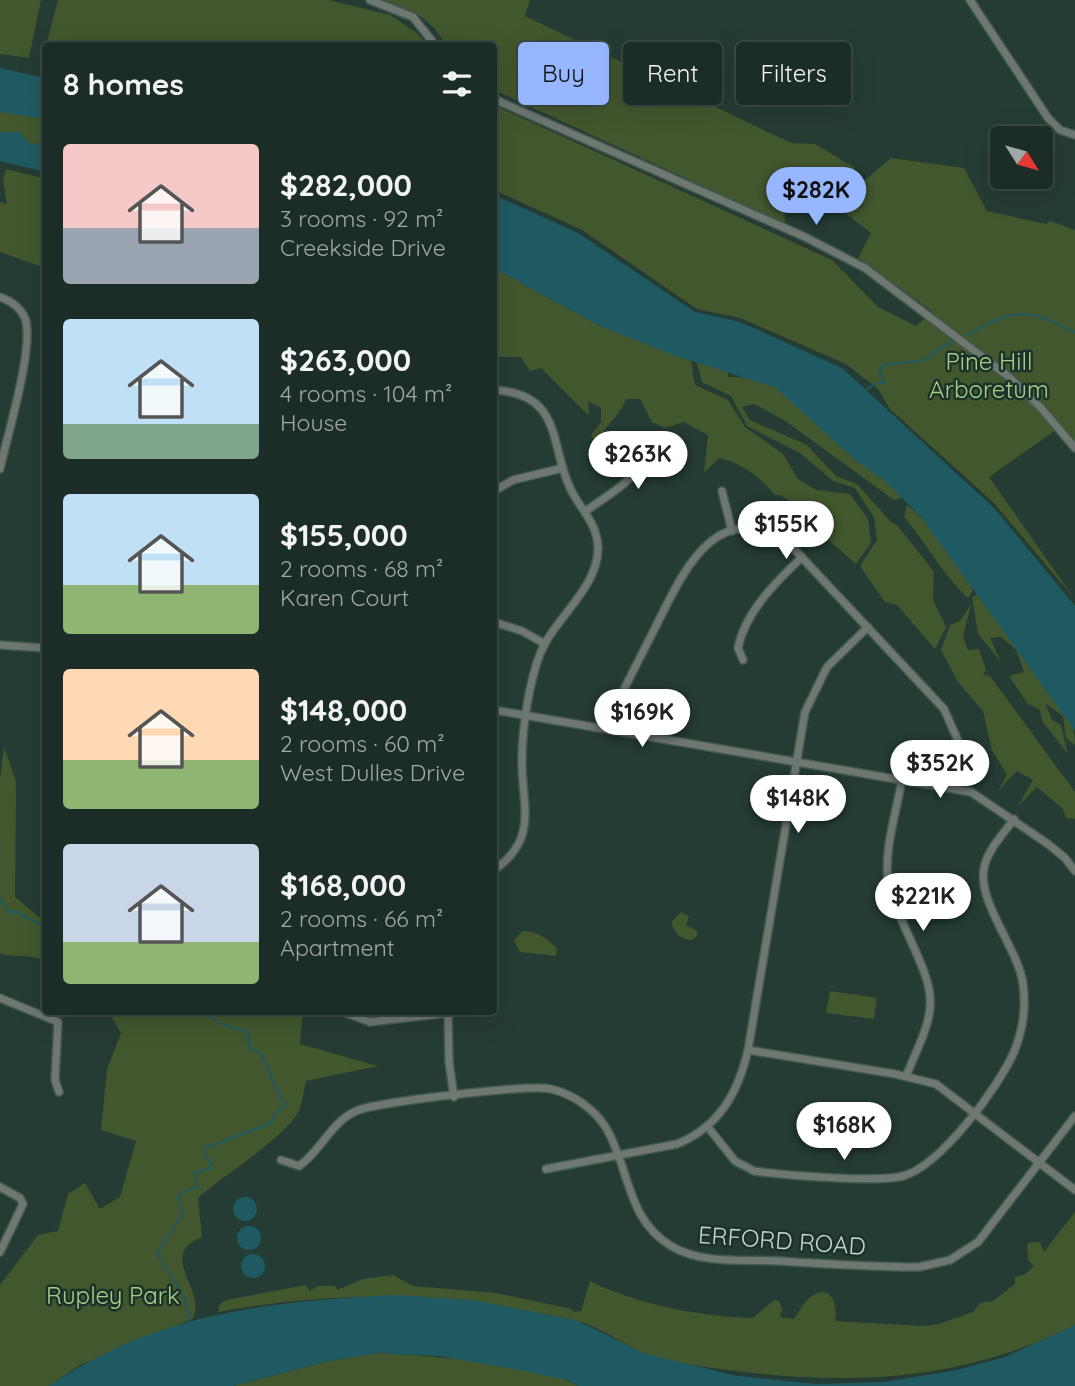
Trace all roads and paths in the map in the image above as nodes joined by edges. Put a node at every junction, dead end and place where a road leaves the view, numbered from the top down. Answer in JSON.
{"nodes":[{"id":1,"x":370,"y":0,"type":"edge"},
{"id":2,"x":970,"y":0,"type":"edge"},
{"id":3,"x":433,"y":42,"type":"edge"},
{"id":4,"x":497,"y":100,"type":"edge"},
{"id":5,"x":1075,"y":135,"type":"edge"},
{"id":6,"x":0,"y":297,"type":"edge"},
{"id":7,"x":497,"y":391,"type":"edge"},
{"id":8,"x":649,"y":441,"type":"dead end"},
{"id":9,"x":1075,"y":449,"type":"edge"},
{"id":10,"x":564,"y":468,"type":"junction"},
{"id":11,"x":0,"y":469,"type":"edge"},
{"id":12,"x":497,"y":489,"type":"edge"},
{"id":13,"x":722,"y":491,"type":"dead end"},
{"id":14,"x":586,"y":512,"type":"junction"},
{"id":15,"x":732,"y":531,"type":"junction"},
{"id":16,"x":802,"y":557,"type":"junction"},
{"id":17,"x":497,"y":623,"type":"edge"},
{"id":18,"x":867,"y":627,"type":"junction"},
{"id":19,"x":545,"y":644,"type":"junction"},
{"id":20,"x":0,"y":645,"type":"edge"},
{"id":21,"x":42,"y":648,"type":"edge"},
{"id":22,"x":743,"y":660,"type":"dead end"},
{"id":23,"x":497,"y":710,"type":"edge"},
{"id":24,"x":527,"y":715,"type":"junction"},
{"id":25,"x":604,"y":728,"type":"junction"},
{"id":26,"x":796,"y":761,"type":"junction"},
{"id":27,"x":902,"y":779,"type":"junction"},
{"id":28,"x":955,"y":788,"type":"junction"},
{"id":29,"x":1014,"y":819,"type":"junction"},
{"id":30,"x":497,"y":867,"type":"edge"},
{"id":31,"x":1075,"y":872,"type":"edge"},
{"id":32,"x":0,"y":998,"type":"edge"},
{"id":33,"x":351,"y":1015,"type":"edge"},
{"id":34,"x":425,"y":1015,"type":"edge"},
{"id":35,"x":448,"y":1015,"type":"edge"},
{"id":36,"x":748,"y":1050,"type":"junction"},
{"id":37,"x":906,"y":1076,"type":"junction"},
{"id":38,"x":59,"y":1092,"type":"dead end"},
{"id":39,"x":454,"y":1097,"type":"junction"},
{"id":40,"x":973,"y":1112,"type":"junction"},
{"id":41,"x":1075,"y":1116,"type":"edge"},
{"id":42,"x":707,"y":1126,"type":"junction"},
{"id":43,"x":618,"y":1156,"type":"junction"},
{"id":44,"x":281,"y":1160,"type":"dead end"},
{"id":45,"x":1040,"y":1163,"type":"junction"},
{"id":46,"x":546,"y":1169,"type":"dead end"},
{"id":47,"x":0,"y":1188,"type":"edge"},
{"id":48,"x":1075,"y":1190,"type":"edge"},
{"id":49,"x":0,"y":1252,"type":"edge"}],
"edges":[{"from":1,"to":3,"type":"street"},
{"from":2,"to":5,"type":"street"},
{"from":4,"to":9,"type":"street"},
{"from":6,"to":11,"type":"street"},
{"from":7,"to":10,"type":"street"},
{"from":8,"to":14,"type":"street"},
{"from":10,"to":12,"type":"street"},
{"from":10,"to":14,"type":"street"},
{"from":13,"to":15,"type":"street"},
{"from":14,"to":19,"type":"street"},
{"from":15,"to":16,"type":"street"},
{"from":15,"to":25,"type":"street"},
{"from":16,"to":18,"type":"street"},
{"from":16,"to":22,"type":"street"},
{"from":17,"to":19,"type":"street"},
{"from":18,"to":26,"type":"street"},
{"from":18,"to":28,"type":"street"},
{"from":19,"to":24,"type":"street"},
{"from":20,"to":21,"type":"street"},
{"from":23,"to":24,"type":"street"},
{"from":24,"to":25,"type":"street"},
{"from":24,"to":30,"type":"street"},
{"from":25,"to":26,"type":"street"},
{"from":26,"to":27,"type":"street"},
{"from":26,"to":36,"type":"street"},
{"from":27,"to":28,"type":"street"},
{"from":27,"to":37,"type":"street"},
{"from":28,"to":29,"type":"street"},
{"from":29,"to":31,"type":"street"},
{"from":29,"to":40,"type":"street"},
{"from":32,"to":38,"type":"street"},
{"from":33,"to":34,"type":"street"},
{"from":35,"to":39,"type":"street"},
{"from":36,"to":37,"type":"street"},
{"from":36,"to":42,"type":"street"},
{"from":37,"to":40,"type":"street"},
{"from":39,"to":43,"type":"street","name":"ERFORD ROAD"},
{"from":39,"to":44,"type":"street","name":"ERFORD ROAD"},
{"from":40,"to":42,"type":"street"},
{"from":40,"to":45,"type":"street"},
{"from":41,"to":45,"type":"street","name":"ERFORD ROAD"},
{"from":42,"to":43,"type":"street"},
{"from":43,"to":45,"type":"street","name":"ERFORD ROAD"},
{"from":43,"to":46,"type":"street"},
{"from":45,"to":48,"type":"street"},
{"from":47,"to":49,"type":"street"}]}
